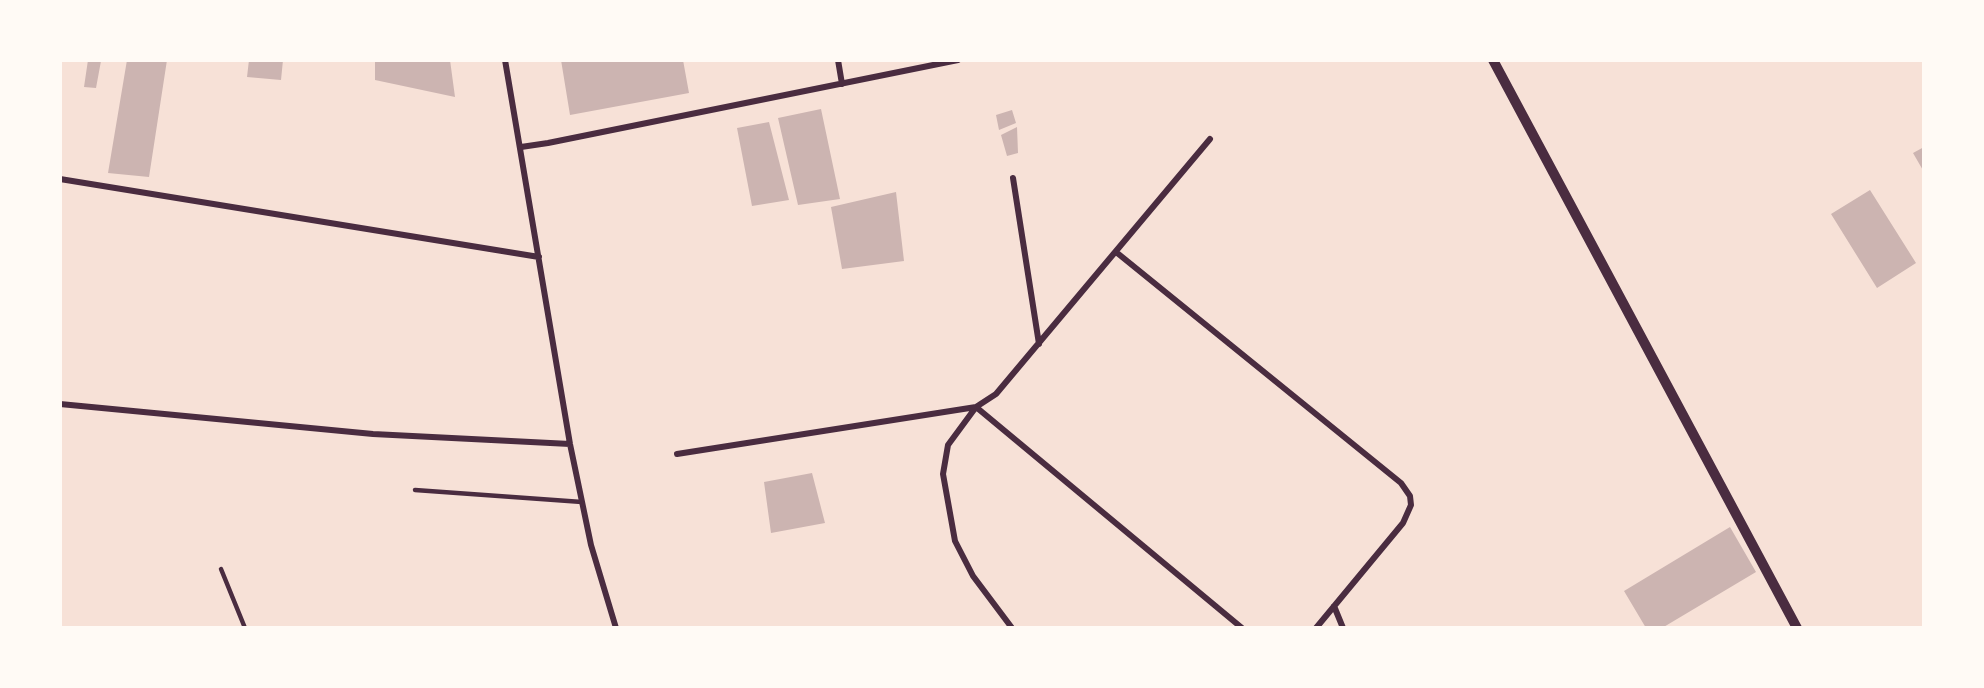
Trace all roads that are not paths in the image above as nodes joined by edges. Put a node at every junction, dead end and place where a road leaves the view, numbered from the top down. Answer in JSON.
{"nodes":[{"id":1,"x":505,"y":60,"type":"edge"},
{"id":2,"x":838,"y":60,"type":"edge"},
{"id":3,"x":958,"y":60,"type":"edge"},
{"id":4,"x":1493,"y":60,"type":"edge"},
{"id":5,"x":842,"y":84,"type":"junction"},
{"id":6,"x":1210,"y":139,"type":"dead end"},
{"id":7,"x":521,"y":147,"type":"junction"},
{"id":8,"x":1013,"y":178,"type":"dead end"},
{"id":9,"x":60,"y":179,"type":"edge"},
{"id":10,"x":1116,"y":252,"type":"junction"},
{"id":11,"x":539,"y":257,"type":"junction"},
{"id":12,"x":1039,"y":344,"type":"junction"},
{"id":13,"x":60,"y":404,"type":"edge"},
{"id":14,"x":976,"y":406,"type":"junction"},
{"id":15,"x":570,"y":444,"type":"junction"},
{"id":16,"x":677,"y":454,"type":"dead end"},
{"id":17,"x":415,"y":490,"type":"dead end"},
{"id":18,"x":582,"y":502,"type":"junction"},
{"id":19,"x":221,"y":569,"type":"dead end"},
{"id":20,"x":1334,"y":606,"type":"junction"},
{"id":21,"x":245,"y":628,"type":"edge"},
{"id":22,"x":616,"y":628,"type":"edge"},
{"id":23,"x":1012,"y":628,"type":"edge"},
{"id":24,"x":1242,"y":628,"type":"edge"},
{"id":25,"x":1316,"y":628,"type":"edge"},
{"id":26,"x":1342,"y":628,"type":"edge"},
{"id":27,"x":1797,"y":628,"type":"edge"}],
"edges":[{"from":1,"to":7,"type":"street"},
{"from":2,"to":5,"type":"street"},
{"from":3,"to":5,"type":"street"},
{"from":4,"to":27,"type":"street"},
{"from":5,"to":7,"type":"street"},
{"from":6,"to":10,"type":"street"},
{"from":7,"to":11,"type":"street"},
{"from":8,"to":12,"type":"street"},
{"from":9,"to":11,"type":"street"},
{"from":10,"to":12,"type":"street"},
{"from":10,"to":20,"type":"street"},
{"from":11,"to":15,"type":"street"},
{"from":12,"to":14,"type":"street"},
{"from":13,"to":15,"type":"street"},
{"from":14,"to":16,"type":"street"},
{"from":14,"to":23,"type":"street"},
{"from":14,"to":24,"type":"street"},
{"from":15,"to":18,"type":"street"},
{"from":17,"to":18,"type":"lane"},
{"from":18,"to":22,"type":"street"},
{"from":19,"to":21,"type":"lane"},
{"from":20,"to":25,"type":"street"},
{"from":20,"to":26,"type":"street"}]}
